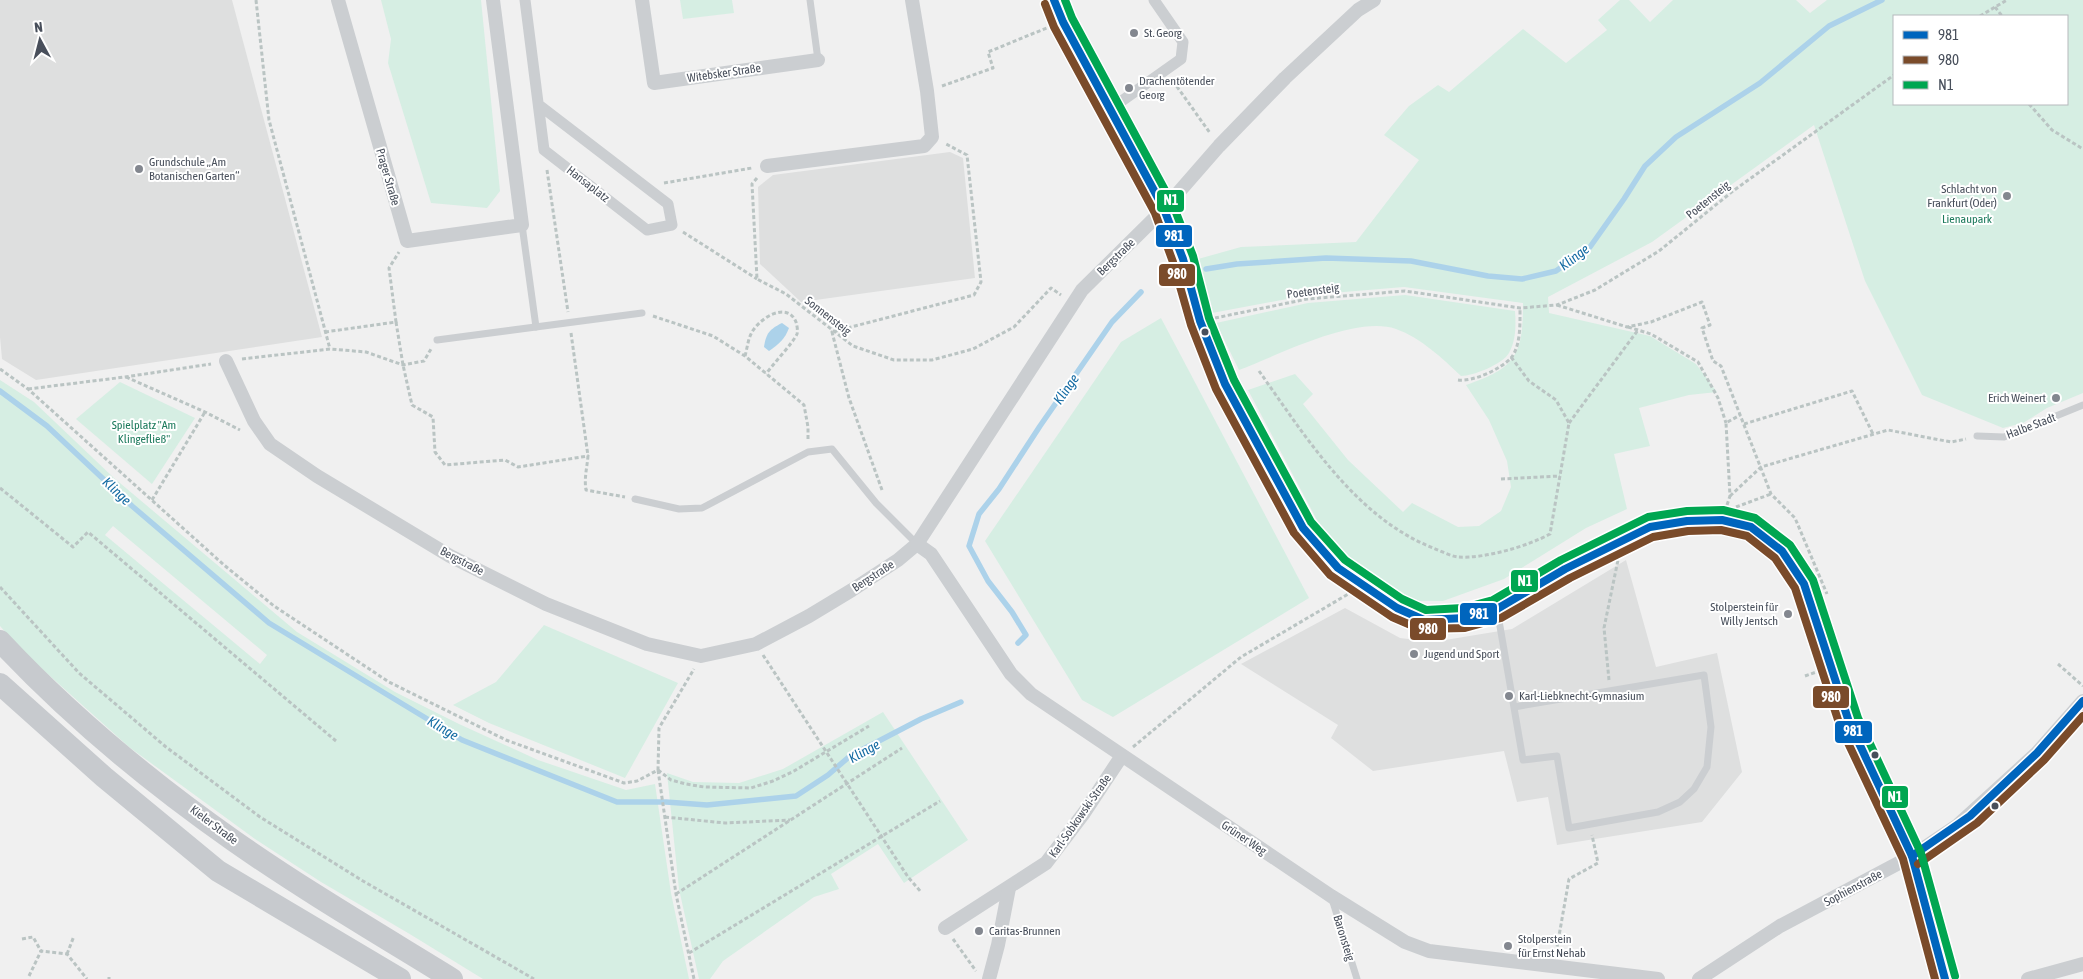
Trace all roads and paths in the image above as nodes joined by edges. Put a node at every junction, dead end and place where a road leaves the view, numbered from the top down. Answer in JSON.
{"nodes":[{"id":1,"x":256,"y":0,"type":"edge"},
{"id":2,"x":338,"y":0,"type":"edge"},
{"id":3,"x":493,"y":0,"type":"edge"},
{"id":4,"x":525,"y":0,"type":"edge"},
{"id":5,"x":642,"y":0,"type":"edge"},
{"id":6,"x":810,"y":0,"type":"edge"},
{"id":7,"x":912,"y":0,"type":"edge"},
{"id":8,"x":1054,"y":0,"type":"edge"},
{"id":9,"x":1154,"y":0,"type":"edge"},
{"id":10,"x":1374,"y":0,"type":"edge"},
{"id":11,"x":2007,"y":0,"type":"edge"},
{"id":12,"x":1995,"y":7,"type":"junction"},
{"id":13,"x":1982,"y":15,"type":"edge"},
{"id":14,"x":2001,"y":15,"type":"edge"},
{"id":15,"x":1063,"y":22,"type":"junction"},
{"id":16,"x":818,"y":60,"type":"joint"},
{"id":17,"x":1166,"y":70,"type":"junction"},
{"id":18,"x":1893,"y":75,"type":"edge"},
{"id":19,"x":927,"y":91,"type":"junction"},
{"id":20,"x":539,"y":105,"type":"junction"},
{"id":21,"x":2029,"y":105,"type":"edge"},
{"id":22,"x":1109,"y":110,"type":"junction"},
{"id":23,"x":932,"y":136,"type":"junction"},
{"id":24,"x":1219,"y":146,"type":"junction"},
{"id":25,"x":2083,"y":149,"type":"edge"},
{"id":26,"x":544,"y":150,"type":"junction"},
{"id":27,"x":767,"y":166,"type":"junction"},
{"id":28,"x":644,"y":186,"type":"junction"},
{"id":29,"x":1164,"y":209,"type":"junction"},
{"id":30,"x":522,"y":225,"type":"junction"},
{"id":31,"x":672,"y":225,"type":"junction"},
{"id":32,"x":407,"y":241,"type":"junction"},
{"id":33,"x":757,"y":279,"type":"junction"},
{"id":34,"x":1073,"y":302,"type":"junction"},
{"id":35,"x":1557,"y":305,"type":"junction"},
{"id":36,"x":1520,"y":308,"type":"junction"},
{"id":37,"x":642,"y":313,"type":"joint"},
{"id":38,"x":1200,"y":321,"type":"junction"},
{"id":39,"x":396,"y":322,"type":"junction"},
{"id":40,"x":570,"y":323,"type":"junction"},
{"id":41,"x":536,"y":327,"type":"junction"},
{"id":42,"x":1628,"y":327,"type":"junction"},
{"id":43,"x":1638,"y":330,"type":"junction"},
{"id":44,"x":325,"y":332,"type":"junction"},
{"id":45,"x":832,"y":332,"type":"junction"},
{"id":46,"x":437,"y":340,"type":"joint"},
{"id":47,"x":330,"y":349,"type":"junction"},
{"id":48,"x":745,"y":356,"type":"junction"},
{"id":49,"x":1511,"y":357,"type":"junction"},
{"id":50,"x":226,"y":361,"type":"junction"},
{"id":51,"x":403,"y":365,"type":"junction"},
{"id":52,"x":0,"y":369,"type":"edge"},
{"id":53,"x":1259,"y":371,"type":"dead end"},
{"id":54,"x":766,"y":374,"type":"junction"},
{"id":55,"x":125,"y":377,"type":"junction"},
{"id":56,"x":1458,"y":380,"type":"dead end"},
{"id":57,"x":28,"y":389,"type":"junction"},
{"id":58,"x":2083,"y":405,"type":"edge"},
{"id":59,"x":205,"y":412,"type":"junction"},
{"id":60,"x":1740,"y":415,"type":"junction"},
{"id":61,"x":1569,"y":423,"type":"junction"},
{"id":62,"x":1726,"y":423,"type":"junction"},
{"id":63,"x":1744,"y":424,"type":"junction"},
{"id":64,"x":808,"y":427,"type":"dead end"},
{"id":65,"x":1873,"y":434,"type":"junction"},
{"id":66,"x":1977,"y":436,"type":"joint"},
{"id":67,"x":270,"y":444,"type":"junction"},
{"id":68,"x":588,"y":456,"type":"junction"},
{"id":69,"x":1761,"y":468,"type":"junction"},
{"id":70,"x":1560,"y":476,"type":"junction"},
{"id":71,"x":1500,"y":479,"type":"dead end"},
{"id":72,"x":0,"y":488,"type":"edge"},
{"id":73,"x":885,"y":494,"type":"dead end"},
{"id":74,"x":1771,"y":494,"type":"junction"},
{"id":75,"x":1730,"y":496,"type":"junction"},
{"id":76,"x":635,"y":499,"type":"joint"},
{"id":77,"x":152,"y":500,"type":"junction"},
{"id":78,"x":1723,"y":516,"type":"junction"},
{"id":79,"x":1622,"y":541,"type":"junction"},
{"id":80,"x":917,"y":544,"type":"junction"},
{"id":81,"x":1364,"y":586,"type":"junction"},
{"id":82,"x":0,"y":587,"type":"edge"},
{"id":83,"x":1827,"y":594,"type":"dead end"},
{"id":84,"x":1497,"y":609,"type":"junction"},
{"id":85,"x":0,"y":641,"type":"edge"},
{"id":86,"x":756,"y":644,"type":"junction"},
{"id":87,"x":701,"y":656,"type":"junction"},
{"id":88,"x":2058,"y":664,"type":"dead end"},
{"id":89,"x":0,"y":684,"type":"edge"},
{"id":90,"x":2083,"y":687,"type":"edge"},
{"id":91,"x":1610,"y":691,"type":"junction"},
{"id":92,"x":2083,"y":701,"type":"edge"},
{"id":93,"x":1514,"y":706,"type":"junction"},
{"id":94,"x":868,"y":726,"type":"dead end"},
{"id":95,"x":336,"y":741,"type":"dead end"},
{"id":96,"x":902,"y":748,"type":"dead end"},
{"id":97,"x":826,"y":750,"type":"junction"},
{"id":98,"x":1121,"y":757,"type":"junction"},
{"id":99,"x":658,"y":770,"type":"junction"},
{"id":100,"x":848,"y":783,"type":"junction"},
{"id":101,"x":940,"y":801,"type":"dead end"},
{"id":102,"x":665,"y":817,"type":"junction"},
{"id":103,"x":790,"y":820,"type":"junction"},
{"id":104,"x":1590,"y":824,"type":"junction"},
{"id":105,"x":882,"y":836,"type":"junction"},
{"id":106,"x":1912,"y":856,"type":"junction"},
{"id":107,"x":1009,"y":888,"type":"junction"},
{"id":108,"x":921,"y":892,"type":"dead end"},
{"id":109,"x":676,"y":894,"type":"junction"},
{"id":110,"x":1331,"y":896,"type":"junction"},
{"id":111,"x":946,"y":928,"type":"joint"},
{"id":112,"x":74,"y":936,"type":"dead end"},
{"id":113,"x":22,"y":939,"type":"dead end"},
{"id":114,"x":41,"y":951,"type":"junction"},
{"id":115,"x":67,"y":954,"type":"junction"},
{"id":116,"x":689,"y":954,"type":"junction"},
{"id":117,"x":2083,"y":964,"type":"edge"},
{"id":118,"x":1554,"y":966,"type":"junction"},
{"id":119,"x":976,"y":972,"type":"dead end"},
{"id":120,"x":29,"y":976,"type":"dead end"},
{"id":121,"x":87,"y":979,"type":"edge"},
{"id":122,"x":400,"y":979,"type":"edge"},
{"id":123,"x":452,"y":979,"type":"edge"},
{"id":124,"x":534,"y":979,"type":"edge"},
{"id":125,"x":694,"y":979,"type":"edge"},
{"id":126,"x":989,"y":979,"type":"edge"},
{"id":127,"x":1357,"y":979,"type":"edge"},
{"id":128,"x":1658,"y":979,"type":"edge"},
{"id":129,"x":1699,"y":979,"type":"edge"},
{"id":130,"x":1945,"y":979,"type":"edge"},
{"id":131,"x":2028,"y":979,"type":"edge"}],
"edges":[{"from":1,"to":44,"type":"path"},
{"from":2,"to":32,"type":"street","name":"Prager Straße"},
{"from":3,"to":30,"type":"street"},
{"from":4,"to":20,"type":"street"},
{"from":5,"to":16,"type":"street","name":"Witebsker Straße"},
{"from":6,"to":16,"type":"lane","name":"Witebsker Straße"},
{"from":7,"to":19,"type":"street"},
{"from":8,"to":15,"type":"street"},
{"from":9,"to":17,"type":"street"},
{"from":10,"to":24,"type":"street","name":"Bergstraße"},
{"from":11,"to":12,"type":"path"},
{"from":12,"to":13,"type":"path"},
{"from":12,"to":14,"type":"path"},
{"from":15,"to":19,"type":"path"},
{"from":15,"to":22,"type":"street"},
{"from":17,"to":22,"type":"street"},
{"from":17,"to":24,"type":"path"},
{"from":18,"to":35,"type":"path","name":"Poetensteig"},
{"from":19,"to":23,"type":"street"},
{"from":20,"to":26,"type":"street"},
{"from":20,"to":28,"type":"street"},
{"from":21,"to":25,"type":"path"},
{"from":22,"to":29,"type":"street"},
{"from":23,"to":27,"type":"street"},
{"from":23,"to":45,"type":"path"},
{"from":24,"to":29,"type":"street","name":"Bergstraße"},
{"from":26,"to":31,"type":"street","name":"Hansaplatz"},
{"from":26,"to":40,"type":"path"},
{"from":27,"to":28,"type":"path"},
{"from":27,"to":33,"type":"path"},
{"from":28,"to":31,"type":"street"},
{"from":29,"to":34,"type":"street","name":"Bergstraße"},
{"from":29,"to":38,"type":"street"},
{"from":30,"to":32,"type":"street"},
{"from":30,"to":41,"type":"lane"},
{"from":31,"to":33,"type":"path"},
{"from":32,"to":39,"type":"path"},
{"from":33,"to":45,"type":"path","name":"Sonnensteig"},
{"from":34,"to":45,"type":"path","name":"Sonnensteig"},
{"from":34,"to":80,"type":"street","name":"Bergstraße"},
{"from":35,"to":36,"type":"path","name":"Poetensteig"},
{"from":35,"to":42,"type":"path"},
{"from":36,"to":38,"type":"path","name":"Poetensteig"},
{"from":36,"to":49,"type":"path"},
{"from":37,"to":40,"type":"lane"},
{"from":37,"to":48,"type":"path"},
{"from":38,"to":81,"type":"street"},
{"from":39,"to":44,"type":"path"},
{"from":39,"to":51,"type":"path"},
{"from":40,"to":41,"type":"lane"},
{"from":40,"to":68,"type":"path"},
{"from":41,"to":46,"type":"lane"},
{"from":42,"to":43,"type":"path"},
{"from":42,"to":60,"type":"path"},
{"from":43,"to":61,"type":"path"},
{"from":43,"to":62,"type":"path"},
{"from":44,"to":47,"type":"path"},
{"from":45,"to":73,"type":"path"},
{"from":46,"to":51,"type":"path"},
{"from":47,"to":50,"type":"path"},
{"from":47,"to":51,"type":"path"},
{"from":48,"to":54,"type":"path"},
{"from":48,"to":54,"type":"path"},
{"from":49,"to":56,"type":"path"},
{"from":49,"to":61,"type":"path"},
{"from":50,"to":55,"type":"path"},
{"from":50,"to":67,"type":"street","name":"Bergstraße"},
{"from":51,"to":68,"type":"path"},
{"from":52,"to":57,"type":"path"},
{"from":53,"to":70,"type":"path"},
{"from":54,"to":64,"type":"path"},
{"from":55,"to":57,"type":"path"},
{"from":55,"to":59,"type":"path"},
{"from":57,"to":77,"type":"path"},
{"from":58,"to":66,"type":"lane","name":"Halbe Stadt"},
{"from":59,"to":67,"type":"path"},
{"from":59,"to":77,"type":"path"},
{"from":60,"to":62,"type":"path"},
{"from":60,"to":63,"type":"path"},
{"from":61,"to":70,"type":"path"},
{"from":62,"to":75,"type":"path"},
{"from":63,"to":65,"type":"path"},
{"from":63,"to":69,"type":"path"},
{"from":65,"to":66,"type":"path"},
{"from":65,"to":69,"type":"path"},
{"from":67,"to":87,"type":"street","name":"Bergstraße"},
{"from":68,"to":76,"type":"path"},
{"from":69,"to":74,"type":"path"},
{"from":69,"to":75,"type":"path"},
{"from":70,"to":71,"type":"path"},
{"from":72,"to":95,"type":"path"},
{"from":74,"to":78,"type":"path"},
{"from":74,"to":83,"type":"path"},
{"from":75,"to":78,"type":"path"},
{"from":76,"to":80,"type":"lane"},
{"from":77,"to":99,"type":"path"},
{"from":78,"to":79,"type":"street"},
{"from":78,"to":106,"type":"street"},
{"from":79,"to":84,"type":"street"},
{"from":79,"to":91,"type":"path"},
{"from":80,"to":86,"type":"street","name":"Bergstraße"},
{"from":80,"to":98,"type":"street","name":"Grüner Weg"},
{"from":81,"to":84,"type":"street"},
{"from":81,"to":98,"type":"path"},
{"from":82,"to":124,"type":"path"},
{"from":84,"to":93,"type":"lane"},
{"from":85,"to":123,"type":"main road","name":"Kieler Straße"},
{"from":86,"to":87,"type":"street","name":"Bergstraße"},
{"from":86,"to":97,"type":"path"},
{"from":87,"to":99,"type":"path"},
{"from":88,"to":90,"type":"path"},
{"from":89,"to":122,"type":"main road"},
{"from":91,"to":93,"type":"lane"},
{"from":91,"to":104,"type":"lane"},
{"from":92,"to":106,"type":"street","name":"Sophienstraße"},
{"from":93,"to":104,"type":"lane"},
{"from":94,"to":97,"type":"path"},
{"from":96,"to":100,"type":"path"},
{"from":97,"to":99,"type":"path"},
{"from":97,"to":100,"type":"path"},
{"from":98,"to":107,"type":"street","name":"Karl-Sobkowski-Straße"},
{"from":98,"to":110,"type":"street","name":"Grüner Weg"},
{"from":99,"to":102,"type":"path"},
{"from":100,"to":103,"type":"path"},
{"from":100,"to":105,"type":"path"},
{"from":101,"to":105,"type":"path"},
{"from":102,"to":103,"type":"path"},
{"from":102,"to":109,"type":"path"},
{"from":103,"to":109,"type":"path"},
{"from":104,"to":118,"type":"path"},
{"from":105,"to":108,"type":"path"},
{"from":105,"to":116,"type":"path"},
{"from":106,"to":129,"type":"street","name":"Sophienstraße"},
{"from":106,"to":130,"type":"street"},
{"from":107,"to":111,"type":"street","name":"Karl-Sobkowski-Straße"},
{"from":107,"to":126,"type":"street"},
{"from":109,"to":116,"type":"path"},
{"from":110,"to":118,"type":"street","name":"Grüner Weg"},
{"from":110,"to":127,"type":"lane","name":"Baronsteig"},
{"from":111,"to":119,"type":"path"},
{"from":112,"to":115,"type":"path"},
{"from":113,"to":114,"type":"path"},
{"from":114,"to":115,"type":"path"},
{"from":114,"to":120,"type":"path"},
{"from":115,"to":121,"type":"path"},
{"from":116,"to":125,"type":"path"},
{"from":117,"to":131,"type":"street"},
{"from":118,"to":128,"type":"street","name":"Grüner Weg"}]}
